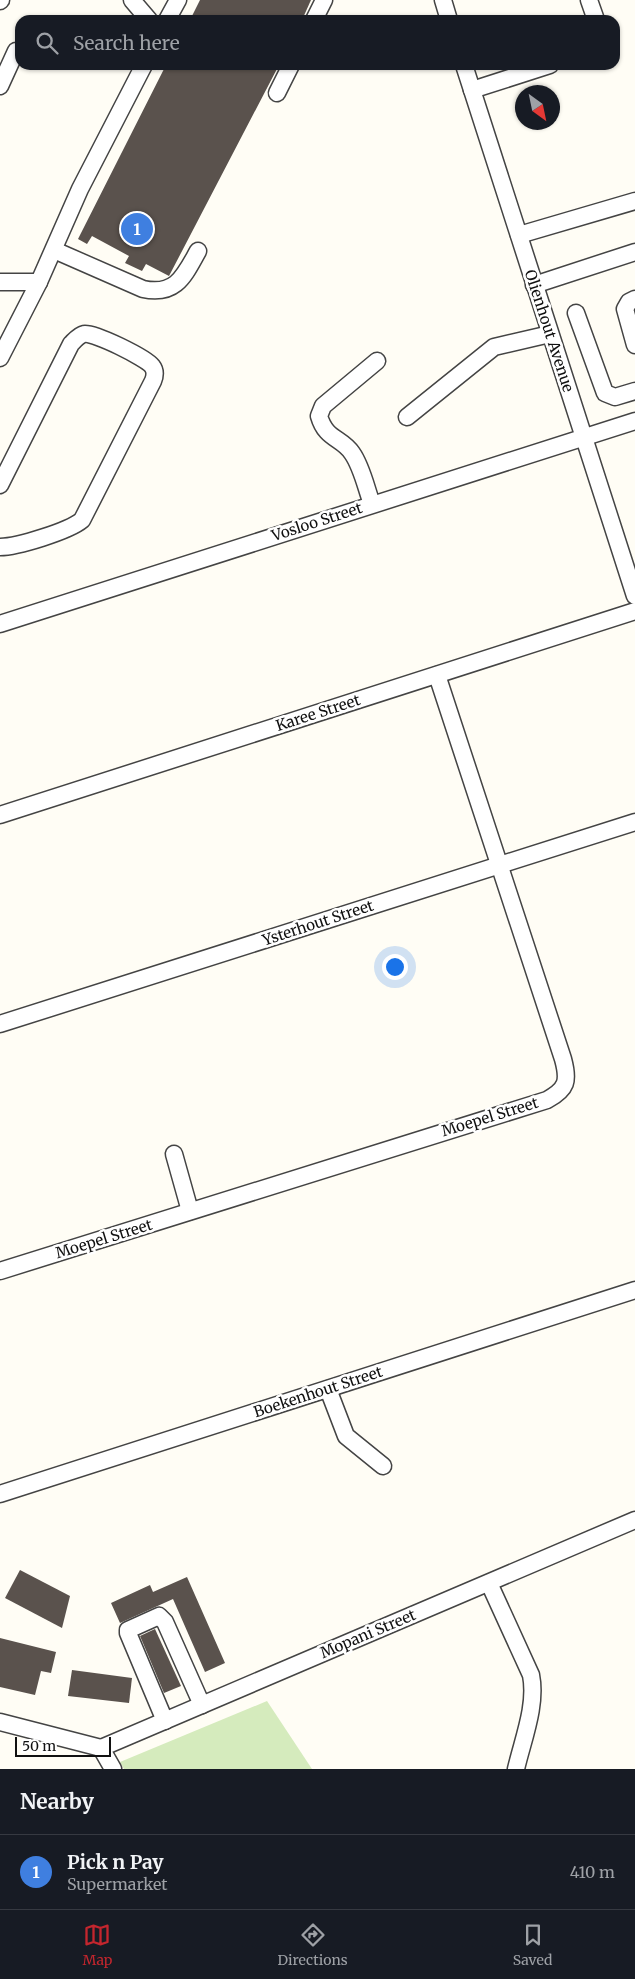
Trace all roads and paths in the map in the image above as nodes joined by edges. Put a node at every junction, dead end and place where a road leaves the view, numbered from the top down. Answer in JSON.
{"nodes":[{"id":1,"x":132,"y":0,"type":"edge"},
{"id":2,"x":178,"y":0,"type":"edge"},
{"id":3,"x":324,"y":0,"type":"edge"},
{"id":4,"x":443,"y":0,"type":"edge"},
{"id":5,"x":589,"y":0,"type":"edge"},
{"id":6,"x":145,"y":15,"type":"edge"},
{"id":7,"x":170,"y":15,"type":"edge"},
{"id":8,"x":316,"y":15,"type":"edge"},
{"id":9,"x":448,"y":15,"type":"edge"},
{"id":10,"x":594,"y":15,"type":"edge"},
{"id":11,"x":15,"y":53,"type":"edge"},
{"id":12,"x":141,"y":70,"type":"edge"},
{"id":13,"x":288,"y":70,"type":"edge"},
{"id":14,"x":466,"y":70,"type":"edge"},
{"id":15,"x":534,"y":70,"type":"edge"},
{"id":16,"x":0,"y":86,"type":"edge"},
{"id":17,"x":472,"y":90,"type":"junction"},
{"id":18,"x":277,"y":93,"type":"dead end"},
{"id":19,"x":635,"y":200,"type":"edge"},
{"id":20,"x":519,"y":235,"type":"junction"},
{"id":21,"x":54,"y":250,"type":"junction"},
{"id":22,"x":198,"y":251,"type":"dead end"},
{"id":23,"x":635,"y":252,"type":"edge"},
{"id":24,"x":0,"y":282,"type":"edge"},
{"id":25,"x":39,"y":282,"type":"junction"},
{"id":26,"x":534,"y":285,"type":"junction"},
{"id":27,"x":635,"y":299,"type":"edge"},
{"id":28,"x":576,"y":313,"type":"dead end"},
{"id":29,"x":550,"y":334,"type":"junction"},
{"id":30,"x":635,"y":344,"type":"edge"},
{"id":31,"x":0,"y":358,"type":"edge"},
{"id":32,"x":377,"y":361,"type":"dead end"},
{"id":33,"x":635,"y":391,"type":"edge"},
{"id":34,"x":406,"y":418,"type":"dead end"},
{"id":35,"x":635,"y":421,"type":"edge"},
{"id":36,"x":584,"y":438,"type":"junction"},
{"id":37,"x":0,"y":485,"type":"edge"},
{"id":38,"x":372,"y":504,"type":"junction"},
{"id":39,"x":0,"y":547,"type":"edge"},
{"id":40,"x":635,"y":596,"type":"edge"},
{"id":41,"x":635,"y":612,"type":"edge"},
{"id":42,"x":0,"y":624,"type":"edge"},
{"id":43,"x":437,"y":675,"type":"junction"},
{"id":44,"x":0,"y":815,"type":"edge"},
{"id":45,"x":635,"y":822,"type":"edge"},
{"id":46,"x":500,"y":865,"type":"junction"},
{"id":47,"x":0,"y":1024,"type":"edge"},
{"id":48,"x":174,"y":1154,"type":"dead end"},
{"id":49,"x":190,"y":1212,"type":"junction"},
{"id":50,"x":0,"y":1271,"type":"edge"},
{"id":51,"x":635,"y":1290,"type":"edge"},
{"id":52,"x":328,"y":1388,"type":"junction"},
{"id":53,"x":383,"y":1466,"type":"dead end"},
{"id":54,"x":0,"y":1494,"type":"edge"},
{"id":55,"x":635,"y":1520,"type":"edge"},
{"id":56,"x":489,"y":1582,"type":"junction"},
{"id":57,"x":202,"y":1705,"type":"junction"},
{"id":58,"x":165,"y":1721,"type":"junction"},
{"id":59,"x":0,"y":1722,"type":"edge"},
{"id":60,"x":102,"y":1748,"type":"junction"},
{"id":61,"x":113,"y":1769,"type":"edge"},
{"id":62,"x":516,"y":1769,"type":"edge"}],
"edges":[{"from":1,"to":6,"type":"street"},
{"from":2,"to":7,"type":"street"},
{"from":3,"to":8,"type":"street"},
{"from":4,"to":9,"type":"street"},
{"from":5,"to":10,"type":"street"},
{"from":11,"to":16,"type":"street"},
{"from":12,"to":21,"type":"street"},
{"from":13,"to":18,"type":"street"},
{"from":14,"to":17,"type":"street","name":"Olienhout Avenue"},
{"from":15,"to":17,"type":"street"},
{"from":17,"to":20,"type":"street","name":"Olienhout Avenue"},
{"from":19,"to":20,"type":"street"},
{"from":20,"to":26,"type":"street","name":"Olienhout Avenue"},
{"from":21,"to":22,"type":"street"},
{"from":21,"to":25,"type":"street"},
{"from":23,"to":26,"type":"street"},
{"from":24,"to":25,"type":"street"},
{"from":25,"to":31,"type":"street"},
{"from":26,"to":29,"type":"street","name":"Olienhout Avenue"},
{"from":27,"to":30,"type":"street"},
{"from":28,"to":33,"type":"street"},
{"from":29,"to":34,"type":"street"},
{"from":29,"to":36,"type":"street","name":"Olienhout Avenue"},
{"from":32,"to":38,"type":"street"},
{"from":35,"to":36,"type":"street","name":"Vosloo Street"},
{"from":36,"to":38,"type":"street","name":"Vosloo Street"},
{"from":36,"to":40,"type":"street","name":"Olienhout Avenue"},
{"from":37,"to":39,"type":"street"},
{"from":38,"to":42,"type":"street","name":"Vosloo Street"},
{"from":41,"to":43,"type":"street","name":"Karee Street"},
{"from":43,"to":44,"type":"street","name":"Karee Street"},
{"from":43,"to":46,"type":"street","name":"Moepel Street"},
{"from":45,"to":46,"type":"street","name":"Ysterhout Street"},
{"from":46,"to":47,"type":"street","name":"Ysterhout Street"},
{"from":46,"to":49,"type":"street","name":"Moepel Street"},
{"from":48,"to":49,"type":"street"},
{"from":49,"to":50,"type":"street","name":"Moepel Street"},
{"from":51,"to":52,"type":"street","name":"Boekenhout Street"},
{"from":52,"to":53,"type":"street"},
{"from":52,"to":54,"type":"street","name":"Boekenhout Street"},
{"from":55,"to":56,"type":"street","name":"Mopani Street"},
{"from":56,"to":57,"type":"street","name":"Mopani Street"},
{"from":56,"to":62,"type":"street"},
{"from":57,"to":58,"type":"street","name":"Mopani Street"},
{"from":57,"to":58,"type":"street"},
{"from":58,"to":60,"type":"street","name":"Mopani Street"},
{"from":59,"to":60,"type":"street"},
{"from":60,"to":61,"type":"street"}]}
